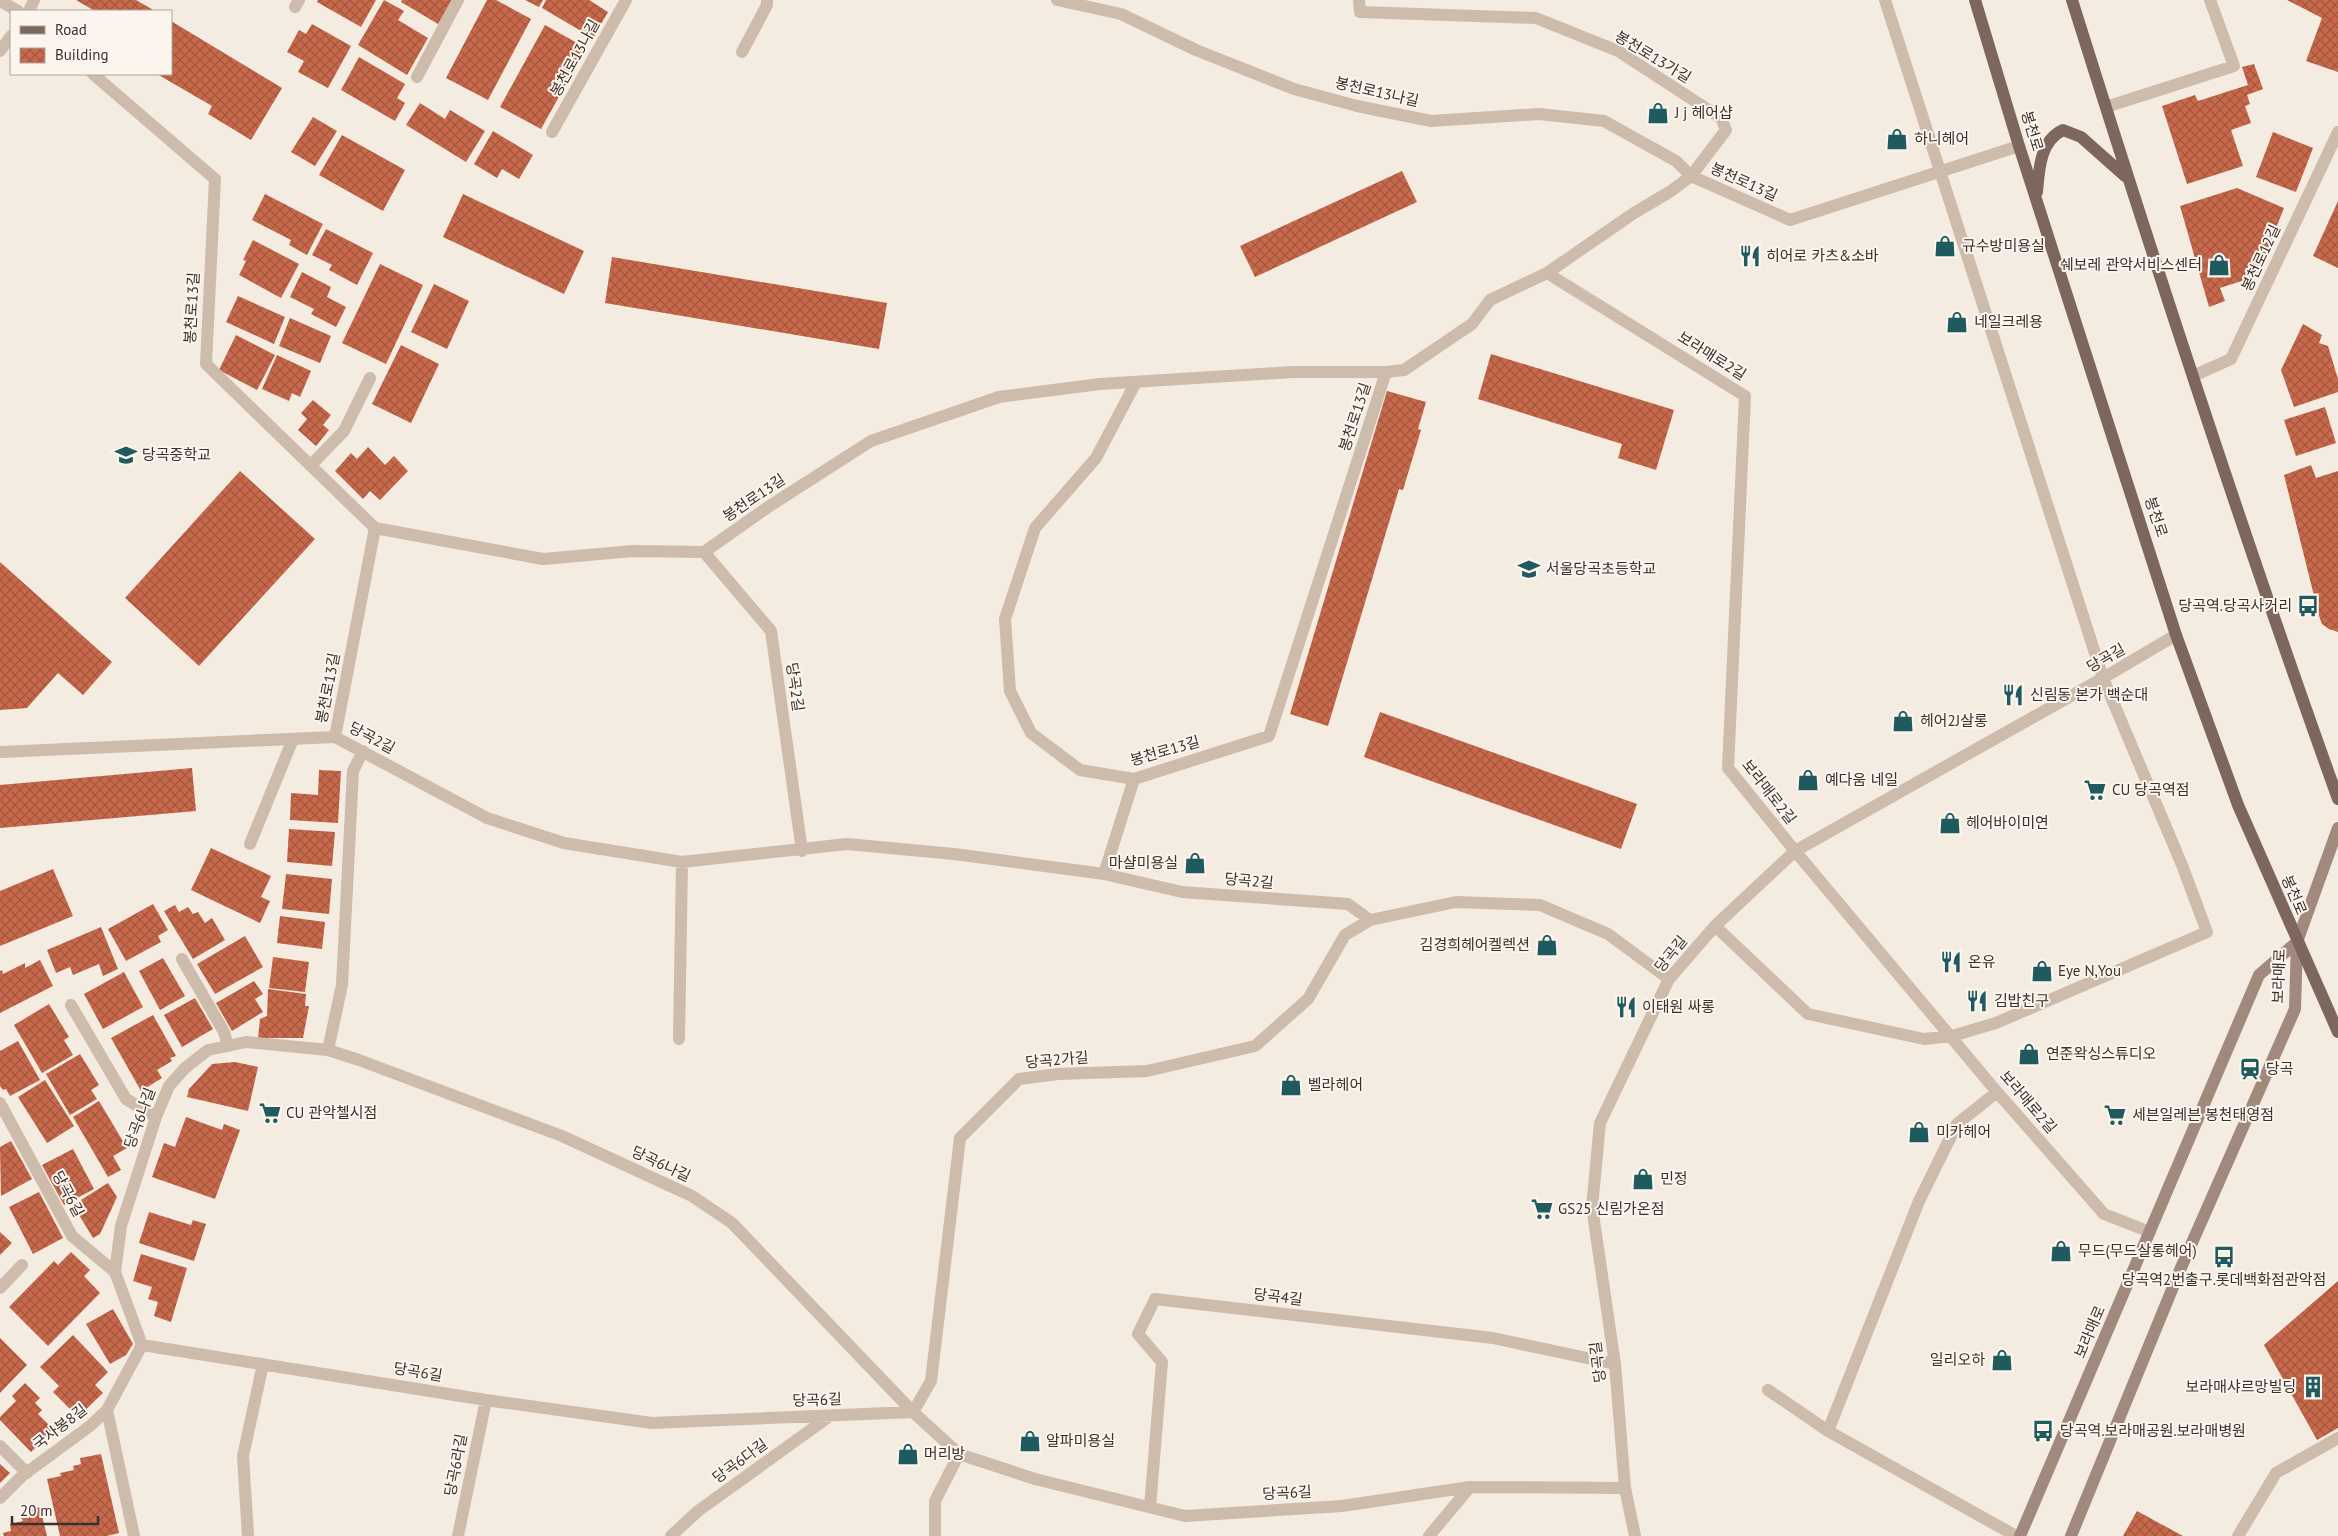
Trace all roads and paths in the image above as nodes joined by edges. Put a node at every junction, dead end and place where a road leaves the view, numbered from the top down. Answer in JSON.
{"nodes":[{"id":1,"x":458,"y":0,"type":"edge"},
{"id":2,"x":626,"y":0,"type":"edge"},
{"id":3,"x":767,"y":0,"type":"edge"},
{"id":4,"x":1057,"y":0,"type":"edge"},
{"id":5,"x":1359,"y":0,"type":"edge"},
{"id":6,"x":1885,"y":0,"type":"edge"},
{"id":7,"x":1975,"y":0,"type":"edge"},
{"id":8,"x":2072,"y":0,"type":"edge"},
{"id":9,"x":2210,"y":0,"type":"edge"},
{"id":10,"x":0,"y":1,"type":"edge"},
{"id":11,"x":16,"y":10,"type":"edge"},
{"id":12,"x":10,"y":37,"type":"edge"},
{"id":13,"x":0,"y":51,"type":"edge"},
{"id":14,"x":742,"y":52,"type":"dead end"},
{"id":15,"x":94,"y":75,"type":"edge"},
{"id":16,"x":417,"y":77,"type":"dead end"},
{"id":17,"x":2106,"y":107,"type":"junction"},
{"id":18,"x":552,"y":132,"type":"dead end"},
{"id":19,"x":2338,"y":132,"type":"edge"},
{"id":20,"x":2019,"y":146,"type":"junction"},
{"id":21,"x":1940,"y":170,"type":"junction"},
{"id":22,"x":1691,"y":176,"type":"junction"},
{"id":23,"x":2127,"y":178,"type":"junction"},
{"id":24,"x":2037,"y":201,"type":"junction"},
{"id":25,"x":1547,"y":273,"type":"junction"},
{"id":26,"x":1386,"y":372,"type":"junction"},
{"id":27,"x":2193,"y":376,"type":"junction"},
{"id":28,"x":370,"y":378,"type":"dead end"},
{"id":29,"x":1136,"y":382,"type":"junction"},
{"id":30,"x":311,"y":465,"type":"junction"},
{"id":31,"x":376,"y":528,"type":"junction"},
{"id":32,"x":704,"y":552,"type":"junction"},
{"id":33,"x":2176,"y":635,"type":"junction"},
{"id":34,"x":2103,"y":678,"type":"junction"},
{"id":35,"x":335,"y":737,"type":"junction"},
{"id":36,"x":293,"y":739,"type":"junction"},
{"id":37,"x":363,"y":751,"type":"junction"},
{"id":38,"x":0,"y":752,"type":"edge"},
{"id":39,"x":1134,"y":779,"type":"junction"},
{"id":40,"x":2338,"y":800,"type":"edge"},
{"id":41,"x":2338,"y":828,"type":"edge"},
{"id":42,"x":250,"y":844,"type":"dead end"},
{"id":43,"x":802,"y":851,"type":"junction"},
{"id":44,"x":1795,"y":851,"type":"junction"},
{"id":45,"x":682,"y":862,"type":"junction"},
{"id":46,"x":1104,"y":874,"type":"junction"},
{"id":47,"x":1370,"y":920,"type":"junction"},
{"id":48,"x":1715,"y":926,"type":"junction"},
{"id":49,"x":2297,"y":942,"type":"junction"},
{"id":50,"x":182,"y":959,"type":"dead end"},
{"id":51,"x":1669,"y":979,"type":"junction"},
{"id":52,"x":71,"y":1005,"type":"dead end"},
{"id":53,"x":2338,"y":1032,"type":"edge"},
{"id":54,"x":1952,"y":1036,"type":"junction"},
{"id":55,"x":679,"y":1039,"type":"dead end"},
{"id":56,"x":228,"y":1046,"type":"junction"},
{"id":57,"x":328,"y":1050,"type":"junction"},
{"id":58,"x":1997,"y":1092,"type":"junction"},
{"id":59,"x":0,"y":1103,"type":"edge"},
{"id":60,"x":156,"y":1117,"type":"junction"},
{"id":61,"x":2150,"y":1232,"type":"junction"},
{"id":62,"x":22,"y":1265,"type":"dead end"},
{"id":63,"x":115,"y":1272,"type":"junction"},
{"id":64,"x":0,"y":1288,"type":"edge"},
{"id":65,"x":142,"y":1345,"type":"junction"},
{"id":66,"x":264,"y":1364,"type":"junction"},
{"id":67,"x":1615,"y":1364,"type":"junction"},
{"id":68,"x":1768,"y":1390,"type":"dead end"},
{"id":69,"x":486,"y":1400,"type":"junction"},
{"id":70,"x":107,"y":1410,"type":"junction"},
{"id":71,"x":913,"y":1412,"type":"junction"},
{"id":72,"x":830,"y":1415,"type":"junction"},
{"id":73,"x":1828,"y":1431,"type":"junction"},
{"id":74,"x":2338,"y":1438,"type":"edge"},
{"id":75,"x":0,"y":1446,"type":"edge"},
{"id":76,"x":959,"y":1454,"type":"junction"},
{"id":77,"x":27,"y":1473,"type":"junction"},
{"id":78,"x":1470,"y":1487,"type":"junction"},
{"id":79,"x":1625,"y":1488,"type":"junction"},
{"id":80,"x":0,"y":1498,"type":"edge"},
{"id":81,"x":1150,"y":1507,"type":"junction"},
{"id":82,"x":134,"y":1536,"type":"edge"},
{"id":83,"x":248,"y":1536,"type":"edge"},
{"id":84,"x":458,"y":1536,"type":"edge"},
{"id":85,"x":671,"y":1536,"type":"edge"},
{"id":86,"x":935,"y":1536,"type":"edge"},
{"id":87,"x":1429,"y":1536,"type":"edge"},
{"id":88,"x":1636,"y":1536,"type":"edge"},
{"id":89,"x":2016,"y":1536,"type":"edge"},
{"id":90,"x":2020,"y":1536,"type":"edge"},
{"id":91,"x":2072,"y":1536,"type":"edge"},
{"id":92,"x":2238,"y":1536,"type":"edge"}],
"edges":[{"from":1,"to":16,"type":"street"},
{"from":2,"to":18,"type":"street","name":"봉천로13나길"},
{"from":3,"to":14,"type":"street"},
{"from":4,"to":22,"type":"street","name":"봉천로13나길"},
{"from":5,"to":22,"type":"street","name":"봉천로13가길"},
{"from":6,"to":21,"type":"street"},
{"from":7,"to":20,"type":"main road","name":"봉천로"},
{"from":8,"to":17,"type":"main road"},
{"from":9,"to":17,"type":"street"},
{"from":10,"to":11,"type":"street"},
{"from":12,"to":13,"type":"street"},
{"from":15,"to":30,"type":"street","name":"봉천로13길"},
{"from":17,"to":23,"type":"main road"},
{"from":19,"to":27,"type":"street","name":"봉천로12길"},
{"from":20,"to":21,"type":"street","name":"봉천로13길"},
{"from":20,"to":24,"type":"main road","name":"봉천로"},
{"from":21,"to":22,"type":"street","name":"봉천로13길"},
{"from":21,"to":34,"type":"street"},
{"from":22,"to":25,"type":"street","name":"봉천로13길"},
{"from":23,"to":24,"type":"main road"},
{"from":23,"to":27,"type":"main road"},
{"from":24,"to":33,"type":"main road","name":"봉천로"},
{"from":25,"to":26,"type":"street","name":"봉천로13길"},
{"from":25,"to":44,"type":"street","name":"보라매로2길"},
{"from":26,"to":29,"type":"street","name":"봉천로13길"},
{"from":26,"to":39,"type":"street","name":"봉천로13길"},
{"from":27,"to":40,"type":"main road"},
{"from":28,"to":30,"type":"street"},
{"from":29,"to":32,"type":"street","name":"봉천로13길"},
{"from":29,"to":39,"type":"street","name":"봉천로13길"},
{"from":30,"to":31,"type":"street","name":"봉천로13길"},
{"from":31,"to":32,"type":"street"},
{"from":31,"to":35,"type":"street","name":"봉천로13길"},
{"from":32,"to":43,"type":"street","name":"당곡2길"},
{"from":33,"to":34,"type":"street","name":"당곡길"},
{"from":33,"to":49,"type":"main road","name":"봉천로"},
{"from":34,"to":44,"type":"street","name":"당곡길"},
{"from":34,"to":54,"type":"street"},
{"from":35,"to":36,"type":"street","name":"당곡2길"},
{"from":35,"to":37,"type":"street","name":"당곡2길"},
{"from":36,"to":38,"type":"street","name":"당곡2길"},
{"from":36,"to":42,"type":"street"},
{"from":37,"to":45,"type":"street","name":"당곡2길"},
{"from":37,"to":57,"type":"street"},
{"from":39,"to":46,"type":"street"},
{"from":41,"to":49,"type":"main road"},
{"from":43,"to":45,"type":"street","name":"당곡2길"},
{"from":43,"to":46,"type":"street","name":"당곡2길"},
{"from":44,"to":48,"type":"street","name":"당곡길"},
{"from":44,"to":54,"type":"street","name":"보라매로2길"},
{"from":45,"to":55,"type":"street"},
{"from":46,"to":47,"type":"street","name":"당곡2길"},
{"from":47,"to":51,"type":"street"},
{"from":47,"to":71,"type":"street","name":"당곡2가길"},
{"from":48,"to":51,"type":"street","name":"당곡길"},
{"from":48,"to":54,"type":"street"},
{"from":49,"to":53,"type":"main road","name":"봉천로"},
{"from":49,"to":61,"type":"main road","name":"보라매로"},
{"from":49,"to":91,"type":"main road","name":"보라매로"},
{"from":50,"to":56,"type":"street"},
{"from":51,"to":67,"type":"street","name":"당곡길"},
{"from":52,"to":60,"type":"street"},
{"from":54,"to":58,"type":"street","name":"보라매로2길"},
{"from":56,"to":57,"type":"street","name":"당곡6나길"},
{"from":56,"to":60,"type":"street","name":"당곡6나길"},
{"from":57,"to":71,"type":"street","name":"당곡6나길"},
{"from":58,"to":61,"type":"street","name":"보라매로2길"},
{"from":58,"to":73,"type":"street"},
{"from":59,"to":63,"type":"street","name":"당곡6길"},
{"from":60,"to":63,"type":"street","name":"당곡6나길"},
{"from":61,"to":90,"type":"main road","name":"보라매로"},
{"from":62,"to":64,"type":"street"},
{"from":63,"to":65,"type":"street","name":"당곡6길"},
{"from":65,"to":66,"type":"street","name":"당곡6길"},
{"from":65,"to":70,"type":"street","name":"국사봉8길"},
{"from":66,"to":69,"type":"street","name":"당곡6길"},
{"from":66,"to":83,"type":"street"},
{"from":67,"to":79,"type":"street","name":"당곡길"},
{"from":67,"to":81,"type":"street","name":"당곡4길"},
{"from":68,"to":73,"type":"street"},
{"from":69,"to":72,"type":"street","name":"당곡6길"},
{"from":69,"to":84,"type":"street","name":"당곡6라길"},
{"from":70,"to":77,"type":"street","name":"국사봉8길"},
{"from":70,"to":82,"type":"street"},
{"from":71,"to":72,"type":"street","name":"당곡6길"},
{"from":71,"to":76,"type":"street","name":"당곡6길"},
{"from":72,"to":85,"type":"street","name":"당곡6다길"},
{"from":73,"to":89,"type":"street"},
{"from":74,"to":92,"type":"street"},
{"from":75,"to":77,"type":"street"},
{"from":76,"to":81,"type":"street","name":"당곡6길"},
{"from":76,"to":86,"type":"street"},
{"from":77,"to":80,"type":"street","name":"국사봉8길"},
{"from":78,"to":79,"type":"street","name":"당곡6길"},
{"from":78,"to":81,"type":"street","name":"당곡6길"},
{"from":78,"to":87,"type":"street"},
{"from":79,"to":88,"type":"street","name":"당곡길"}]}
